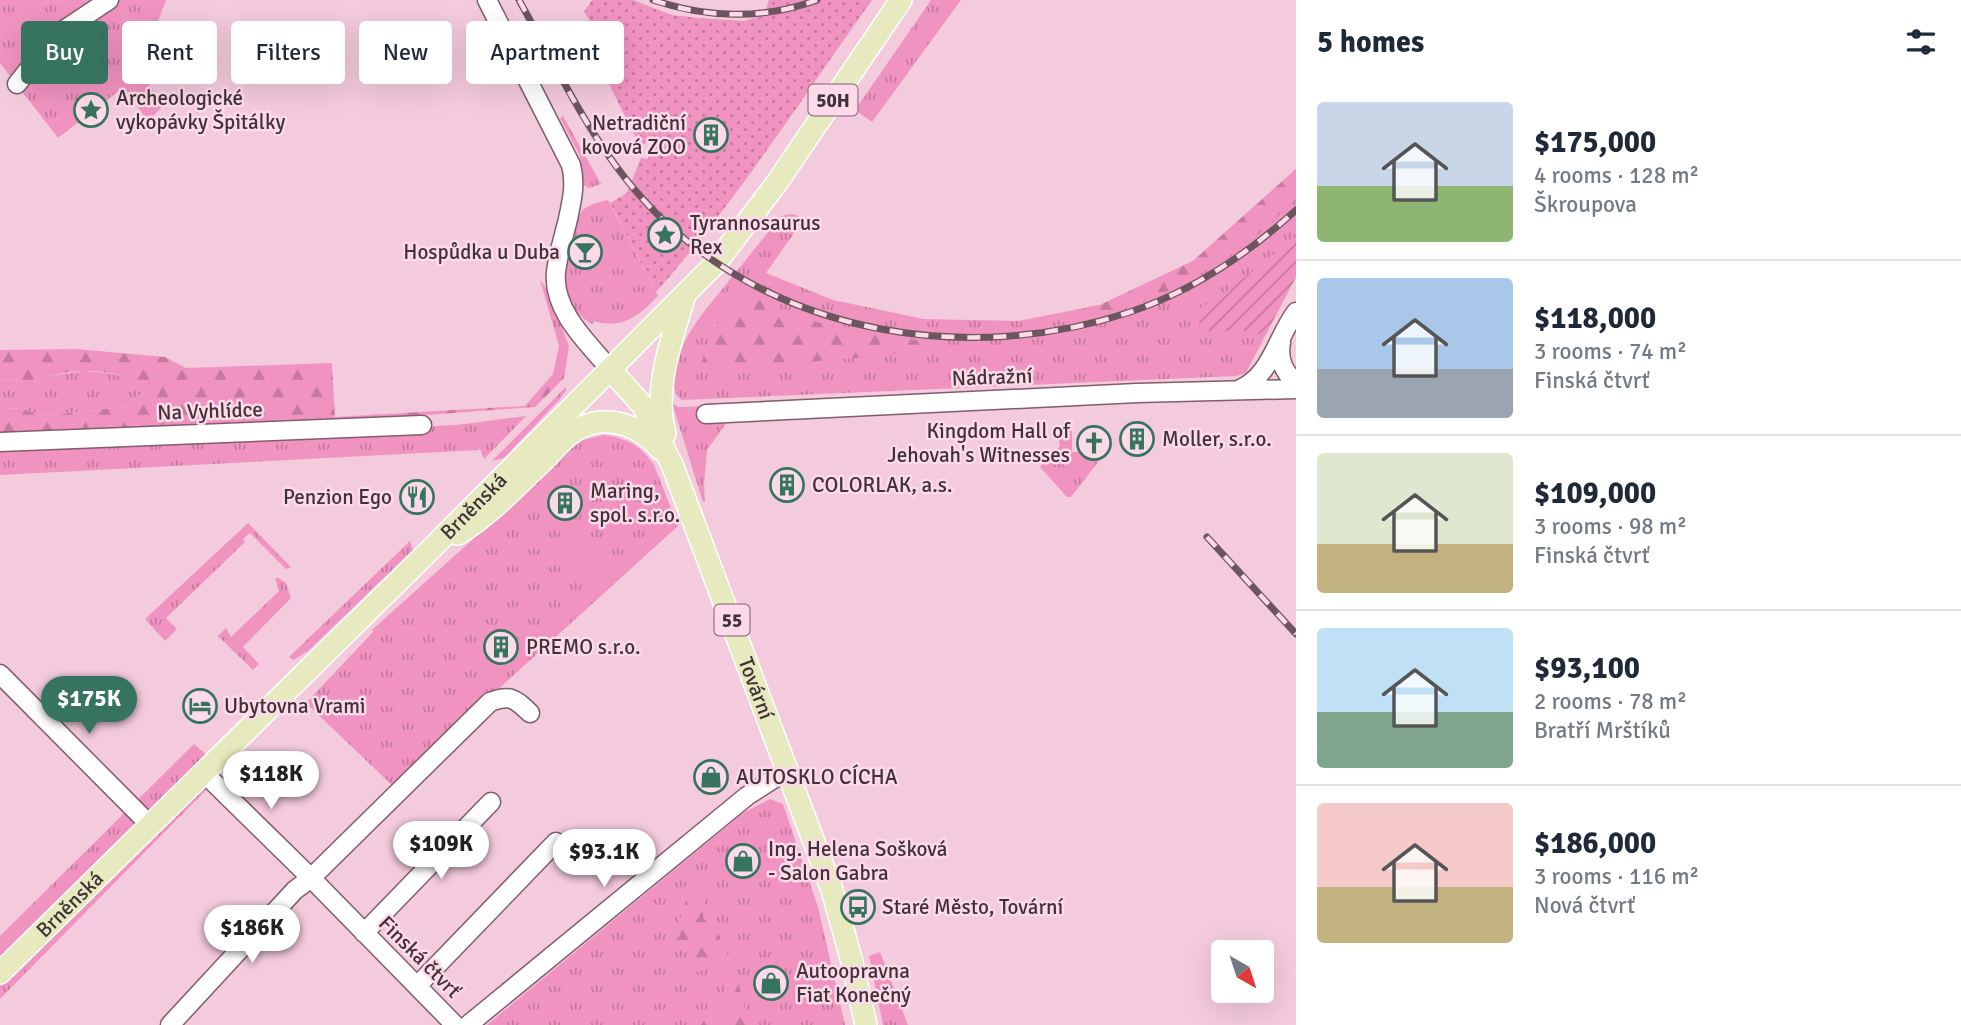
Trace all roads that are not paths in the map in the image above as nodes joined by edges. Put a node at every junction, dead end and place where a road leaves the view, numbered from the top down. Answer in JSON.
{"nodes":[{"id":1,"x":109,"y":0,"type":"edge"},
{"id":2,"x":487,"y":0,"type":"edge"},
{"id":3,"x":901,"y":0,"type":"edge"},
{"id":4,"x":17,"y":84,"type":"dead end"},
{"id":5,"x":685,"y":295,"type":"junction"},
{"id":6,"x":1296,"y":312,"type":"edge"},
{"id":7,"x":1281,"y":338,"type":"junction"},
{"id":8,"x":610,"y":369,"type":"junction"},
{"id":9,"x":1296,"y":383,"type":"edge"},
{"id":10,"x":1296,"y":389,"type":"edge"},
{"id":11,"x":1239,"y":390,"type":"junction"},
{"id":12,"x":706,"y":414,"type":"dead end"},
{"id":13,"x":422,"y":425,"type":"dead end"},
{"id":14,"x":0,"y":442,"type":"edge"},
{"id":15,"x":673,"y":467,"type":"junction"},
{"id":16,"x":427,"y":553,"type":"junction"},
{"id":17,"x":0,"y":674,"type":"edge"},
{"id":18,"x":530,"y":713,"type":"dead end"},
{"id":19,"x":203,"y":772,"type":"junction"},
{"id":20,"x":790,"y":773,"type":"junction"},
{"id":21,"x":491,"y":802,"type":"dead end"},
{"id":22,"x":150,"y":825,"type":"junction"},
{"id":23,"x":556,"y":842,"type":"dead end"},
{"id":24,"x":312,"y":878,"type":"junction"},
{"id":25,"x":364,"y":933,"type":"junction"},
{"id":26,"x":0,"y":973,"type":"edge"},
{"id":27,"x":418,"y":985,"type":"junction"},
{"id":28,"x":170,"y":1025,"type":"edge"},
{"id":29,"x":455,"y":1025,"type":"edge"},
{"id":30,"x":468,"y":1025,"type":"edge"},
{"id":31,"x":866,"y":1025,"type":"edge"}],
"edges":[{"from":1,"to":4,"type":"street"},
{"from":2,"to":8,"type":"street"},
{"from":3,"to":5,"type":"main road","name":"Brněnská","number":"50H"},
{"from":5,"to":8,"type":"main road","name":"Brněnská","number":"50H"},
{"from":5,"to":15,"type":"main road","number":"55"},
{"from":6,"to":7,"type":"street"},
{"from":7,"to":9,"type":"street"},
{"from":7,"to":11,"type":"street"},
{"from":8,"to":15,"type":"main road","name":"Tovární","number":"55"},
{"from":8,"to":16,"type":"main road","name":"Brněnská","number":"55"},
{"from":10,"to":11,"type":"street","name":"Nádražní"},
{"from":11,"to":12,"type":"street","name":"Nádražní"},
{"from":13,"to":14,"type":"street","name":"Na Vyhlídce"},
{"from":15,"to":16,"type":"main road","number":"55"},
{"from":15,"to":20,"type":"main road","name":"Tovární","number":"55"},
{"from":16,"to":19,"type":"main road","name":"Brněnská","number":"55"},
{"from":17,"to":22,"type":"street"},
{"from":18,"to":24,"type":"street"},
{"from":19,"to":22,"type":"main road","name":"Brněnská","number":"55"},
{"from":19,"to":24,"type":"street","name":"Finská čtvrť"},
{"from":20,"to":30,"type":"street"},
{"from":20,"to":31,"type":"main road","name":"Tovární","number":"55"},
{"from":21,"to":25,"type":"street"},
{"from":22,"to":26,"type":"main road","name":"Brněnská","number":"55"},
{"from":23,"to":27,"type":"street"},
{"from":24,"to":25,"type":"street","name":"Finská čtvrť"},
{"from":24,"to":28,"type":"street"},
{"from":25,"to":27,"type":"street","name":"Finská čtvrť"},
{"from":27,"to":29,"type":"street","name":"Finská čtvrť"}]}
